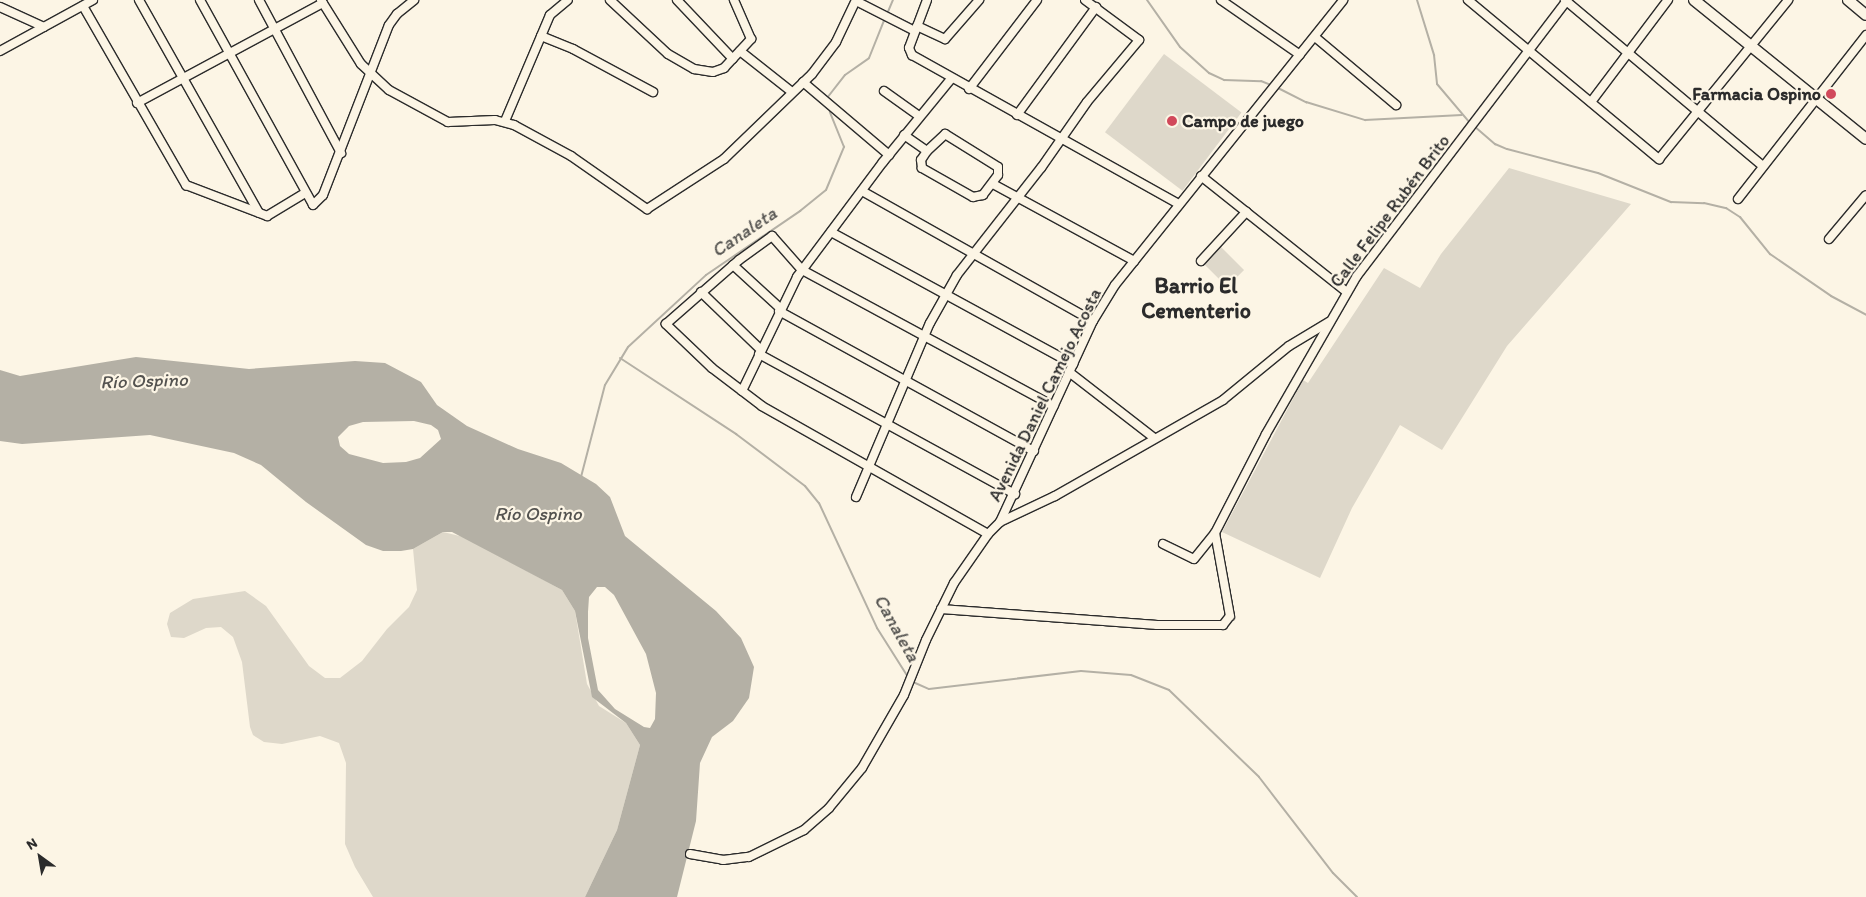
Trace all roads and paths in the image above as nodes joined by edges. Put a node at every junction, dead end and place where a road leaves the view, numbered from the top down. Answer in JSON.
{"nodes":[{"id":1,"x":93,"y":0,"type":"edge"},
{"id":2,"x":140,"y":0,"type":"edge"},
{"id":3,"x":200,"y":0,"type":"edge"},
{"id":4,"x":259,"y":0,"type":"edge"},
{"id":5,"x":414,"y":0,"type":"edge"},
{"id":6,"x":568,"y":0,"type":"edge"},
{"id":7,"x":610,"y":0,"type":"edge"},
{"id":8,"x":677,"y":0,"type":"edge"},
{"id":9,"x":734,"y":0,"type":"edge"},
{"id":10,"x":856,"y":0,"type":"edge"},
{"id":11,"x":927,"y":0,"type":"edge"},
{"id":12,"x":979,"y":0,"type":"edge"},
{"id":13,"x":1036,"y":0,"type":"edge"},
{"id":14,"x":1085,"y":0,"type":"edge"},
{"id":15,"x":1222,"y":0,"type":"edge"},
{"id":16,"x":1343,"y":0,"type":"edge"},
{"id":17,"x":1468,"y":0,"type":"edge"},
{"id":18,"x":1566,"y":0,"type":"edge"},
{"id":19,"x":1668,"y":0,"type":"edge"},
{"id":20,"x":1694,"y":0,"type":"edge"},
{"id":21,"x":1788,"y":0,"type":"edge"},
{"id":22,"x":1848,"y":0,"type":"edge"},
{"id":23,"x":322,"y":2,"type":"edge"},
{"id":24,"x":83,"y":6,"type":"junction"},
{"id":25,"x":0,"y":7,"type":"edge"},
{"id":26,"x":1096,"y":7,"type":"junction"},
{"id":27,"x":1866,"y":14,"type":"edge"},
{"id":28,"x":44,"y":27,"type":"junction"},
{"id":29,"x":916,"y":28,"type":"junction"},
{"id":30,"x":274,"y":29,"type":"junction"},
{"id":31,"x":1866,"y":35,"type":"edge"},
{"id":32,"x":541,"y":36,"type":"junction"},
{"id":33,"x":1315,"y":36,"type":"junction"},
{"id":34,"x":1751,"y":45,"type":"junction"},
{"id":35,"x":0,"y":51,"type":"edge"},
{"id":36,"x":740,"y":51,"type":"junction"},
{"id":37,"x":1529,"y":51,"type":"junction"},
{"id":38,"x":228,"y":53,"type":"junction"},
{"id":39,"x":1628,"y":53,"type":"junction"},
{"id":40,"x":1300,"y":55,"type":"junction"},
{"id":41,"x":733,"y":59,"type":"junction"},
{"id":42,"x":370,"y":74,"type":"junction"},
{"id":43,"x":182,"y":77,"type":"junction"},
{"id":44,"x":951,"y":78,"type":"junction"},
{"id":45,"x":803,"y":82,"type":"junction"},
{"id":46,"x":969,"y":88,"type":"junction"},
{"id":47,"x":884,"y":91,"type":"dead end"},
{"id":48,"x":653,"y":92,"type":"dead end"},
{"id":49,"x":792,"y":92,"type":"junction"},
{"id":50,"x":1816,"y":98,"type":"junction"},
{"id":51,"x":1591,"y":102,"type":"junction"},
{"id":52,"x":137,"y":103,"type":"junction"},
{"id":53,"x":1396,"y":105,"type":"dead end"},
{"id":54,"x":1698,"y":112,"type":"junction"},
{"id":55,"x":1017,"y":115,"type":"junction"},
{"id":56,"x":919,"y":116,"type":"junction"},
{"id":57,"x":505,"y":121,"type":"junction"},
{"id":58,"x":904,"y":135,"type":"junction"},
{"id":59,"x":1060,"y":139,"type":"junction"},
{"id":60,"x":1866,"y":139,"type":"edge"},
{"id":61,"x":926,"y":152,"type":"junction"},
{"id":62,"x":341,"y":153,"type":"junction"},
{"id":63,"x":889,"y":154,"type":"junction"},
{"id":64,"x":1764,"y":166,"type":"junction"},
{"id":65,"x":1200,"y":176,"type":"junction"},
{"id":66,"x":993,"y":184,"type":"junction"},
{"id":67,"x":862,"y":191,"type":"junction"},
{"id":68,"x":305,"y":192,"type":"junction"},
{"id":69,"x":1866,"y":195,"type":"edge"},
{"id":70,"x":1018,"y":197,"type":"junction"},
{"id":71,"x":1738,"y":199,"type":"dead end"},
{"id":72,"x":1179,"y":204,"type":"junction"},
{"id":73,"x":1246,"y":212,"type":"junction"},
{"id":74,"x":259,"y":213,"type":"junction"},
{"id":75,"x":831,"y":232,"type":"junction"},
{"id":76,"x":1829,"y":239,"type":"dead end"},
{"id":77,"x":972,"y":254,"type":"junction"},
{"id":78,"x":1134,"y":261,"type":"junction"},
{"id":79,"x":1201,"y":261,"type":"dead end"},
{"id":80,"x":733,"y":265,"type":"junction"},
{"id":81,"x":802,"y":270,"type":"junction"},
{"id":82,"x":702,"y":292,"type":"junction"},
{"id":83,"x":1347,"y":292,"type":"junction"},
{"id":84,"x":946,"y":293,"type":"junction"},
{"id":85,"x":779,"y":309,"type":"junction"},
{"id":86,"x":1093,"y":321,"type":"junction"},
{"id":87,"x":1329,"y":322,"type":"junction"},
{"id":88,"x":925,"y":336,"type":"junction"},
{"id":89,"x":760,"y":352,"type":"junction"},
{"id":90,"x":1073,"y":364,"type":"junction"},
{"id":91,"x":1070,"y":372,"type":"junction"},
{"id":92,"x":907,"y":381,"type":"junction"},
{"id":93,"x":742,"y":391,"type":"junction"},
{"id":94,"x":1054,"y":406,"type":"junction"},
{"id":95,"x":887,"y":424,"type":"junction"},
{"id":96,"x":1154,"y":438,"type":"junction"},
{"id":97,"x":1034,"y":451,"type":"junction"},
{"id":98,"x":868,"y":465,"type":"junction"},
{"id":99,"x":1014,"y":494,"type":"junction"},
{"id":100,"x":856,"y":497,"type":"dead end"},
{"id":101,"x":1000,"y":522,"type":"junction"},
{"id":102,"x":1215,"y":533,"type":"junction"},
{"id":103,"x":988,"y":534,"type":"junction"},
{"id":104,"x":1162,"y":544,"type":"dead end"},
{"id":105,"x":941,"y":609,"type":"junction"},
{"id":106,"x":690,"y":854,"type":"dead end"}],
"edges":[{"from":1,"to":24,"type":"street"},
{"from":2,"to":43,"type":"street"},
{"from":3,"to":38,"type":"street"},
{"from":4,"to":30,"type":"street"},
{"from":5,"to":42,"type":"street"},
{"from":6,"to":32,"type":"street"},
{"from":7,"to":41,"type":"street"},
{"from":8,"to":41,"type":"street"},
{"from":9,"to":36,"type":"street"},
{"from":10,"to":29,"type":"street"},
{"from":10,"to":45,"type":"street"},
{"from":11,"to":29,"type":"street"},
{"from":12,"to":29,"type":"street"},
{"from":13,"to":46,"type":"street"},
{"from":14,"to":26,"type":"street"},
{"from":15,"to":40,"type":"street"},
{"from":16,"to":33,"type":"street","name":"Avenida Daniel Camejo Acosta"},
{"from":17,"to":37,"type":"street"},
{"from":18,"to":37,"type":"street","name":"Calle Felipe Rubén Brito"},
{"from":18,"to":39,"type":"street"},
{"from":19,"to":39,"type":"street"},
{"from":20,"to":34,"type":"main road"},
{"from":21,"to":34,"type":"street"},
{"from":22,"to":27,"type":"main road"},
{"from":23,"to":30,"type":"street"},
{"from":23,"to":42,"type":"street"},
{"from":24,"to":28,"type":"street"},
{"from":24,"to":52,"type":"street"},
{"from":25,"to":28,"type":"street"},
{"from":26,"to":55,"type":"street"},
{"from":26,"to":59,"type":"street"},
{"from":28,"to":35,"type":"street"},
{"from":29,"to":44,"type":"street"},
{"from":30,"to":38,"type":"street"},
{"from":30,"to":62,"type":"street"},
{"from":31,"to":50,"type":"street"},
{"from":32,"to":48,"type":"street"},
{"from":32,"to":57,"type":"street"},
{"from":33,"to":40,"type":"street","name":"Avenida Daniel Camejo Acosta"},
{"from":33,"to":53,"type":"street"},
{"from":34,"to":50,"type":"main road"},
{"from":34,"to":54,"type":"street"},
{"from":36,"to":41,"type":"street"},
{"from":36,"to":49,"type":"street"},
{"from":37,"to":51,"type":"street"},
{"from":37,"to":83,"type":"street","name":"Calle Felipe Rubén Brito"},
{"from":38,"to":43,"type":"street"},
{"from":38,"to":68,"type":"street"},
{"from":39,"to":51,"type":"street"},
{"from":39,"to":54,"type":"street"},
{"from":40,"to":65,"type":"street","name":"Avenida Daniel Camejo Acosta"},
{"from":42,"to":57,"type":"street"},
{"from":42,"to":62,"type":"street"},
{"from":43,"to":52,"type":"street"},
{"from":43,"to":74,"type":"street"},
{"from":44,"to":46,"type":"street"},
{"from":44,"to":56,"type":"street"},
{"from":45,"to":49,"type":"street"},
{"from":45,"to":63,"type":"street"},
{"from":46,"to":55,"type":"street"},
{"from":47,"to":56,"type":"street"},
{"from":49,"to":57,"type":"street"},
{"from":50,"to":60,"type":"main road"},
{"from":50,"to":64,"type":"street"},
{"from":51,"to":54,"type":"street"},
{"from":52,"to":74,"type":"street"},
{"from":54,"to":64,"type":"street"},
{"from":55,"to":59,"type":"street"},
{"from":56,"to":58,"type":"street"},
{"from":58,"to":61,"type":"street"},
{"from":58,"to":63,"type":"street"},
{"from":59,"to":70,"type":"street"},
{"from":59,"to":72,"type":"street"},
{"from":61,"to":66,"type":"street"},
{"from":61,"to":66,"type":"street"},
{"from":62,"to":68,"type":"street"},
{"from":63,"to":67,"type":"street"},
{"from":64,"to":71,"type":"street"},
{"from":65,"to":72,"type":"street","name":"Avenida Daniel Camejo Acosta"},
{"from":65,"to":73,"type":"street"},
{"from":66,"to":70,"type":"street"},
{"from":67,"to":75,"type":"street"},
{"from":67,"to":77,"type":"street"},
{"from":68,"to":74,"type":"street"},
{"from":69,"to":76,"type":"street"},
{"from":70,"to":77,"type":"street"},
{"from":70,"to":78,"type":"street"},
{"from":72,"to":78,"type":"street","name":"Avenida Daniel Camejo Acosta"},
{"from":73,"to":79,"type":"street"},
{"from":73,"to":83,"type":"street"},
{"from":75,"to":81,"type":"street"},
{"from":75,"to":84,"type":"street"},
{"from":77,"to":84,"type":"street"},
{"from":77,"to":86,"type":"street"},
{"from":78,"to":86,"type":"street","name":"Avenida Daniel Camejo Acosta"},
{"from":80,"to":81,"type":"street"},
{"from":80,"to":82,"type":"street"},
{"from":80,"to":85,"type":"street"},
{"from":81,"to":85,"type":"street"},
{"from":81,"to":88,"type":"street"},
{"from":82,"to":89,"type":"street"},
{"from":82,"to":93,"type":"street"},
{"from":83,"to":87,"type":"street","name":"Calle Felipe Rubén Brito"},
{"from":84,"to":88,"type":"street"},
{"from":84,"to":90,"type":"street"},
{"from":85,"to":89,"type":"street"},
{"from":85,"to":92,"type":"street"},
{"from":86,"to":90,"type":"street","name":"Avenida Daniel Camejo Acosta"},
{"from":87,"to":96,"type":"street"},
{"from":87,"to":102,"type":"street","name":"Calle Felipe Rubén Brito"},
{"from":88,"to":92,"type":"street"},
{"from":88,"to":94,"type":"street"},
{"from":89,"to":93,"type":"street"},
{"from":89,"to":95,"type":"street"},
{"from":90,"to":91,"type":"street","name":"Avenida Daniel Camejo Acosta"},
{"from":91,"to":94,"type":"street","name":"Avenida Daniel Camejo Acosta"},
{"from":91,"to":96,"type":"street"},
{"from":92,"to":95,"type":"street"},
{"from":92,"to":97,"type":"street"},
{"from":93,"to":98,"type":"street"},
{"from":94,"to":97,"type":"street","name":"Avenida Daniel Camejo Acosta"},
{"from":95,"to":98,"type":"street"},
{"from":95,"to":99,"type":"street"},
{"from":96,"to":101,"type":"street"},
{"from":97,"to":99,"type":"street","name":"Avenida Daniel Camejo Acosta"},
{"from":98,"to":100,"type":"street"},
{"from":98,"to":103,"type":"street"},
{"from":99,"to":101,"type":"street","name":"Avenida Daniel Camejo Acosta"},
{"from":101,"to":103,"type":"street"},
{"from":102,"to":104,"type":"street","name":"Calle Felipe Rubén Brito"},
{"from":102,"to":105,"type":"street"},
{"from":103,"to":105,"type":"street"},
{"from":105,"to":106,"type":"street"}]}
